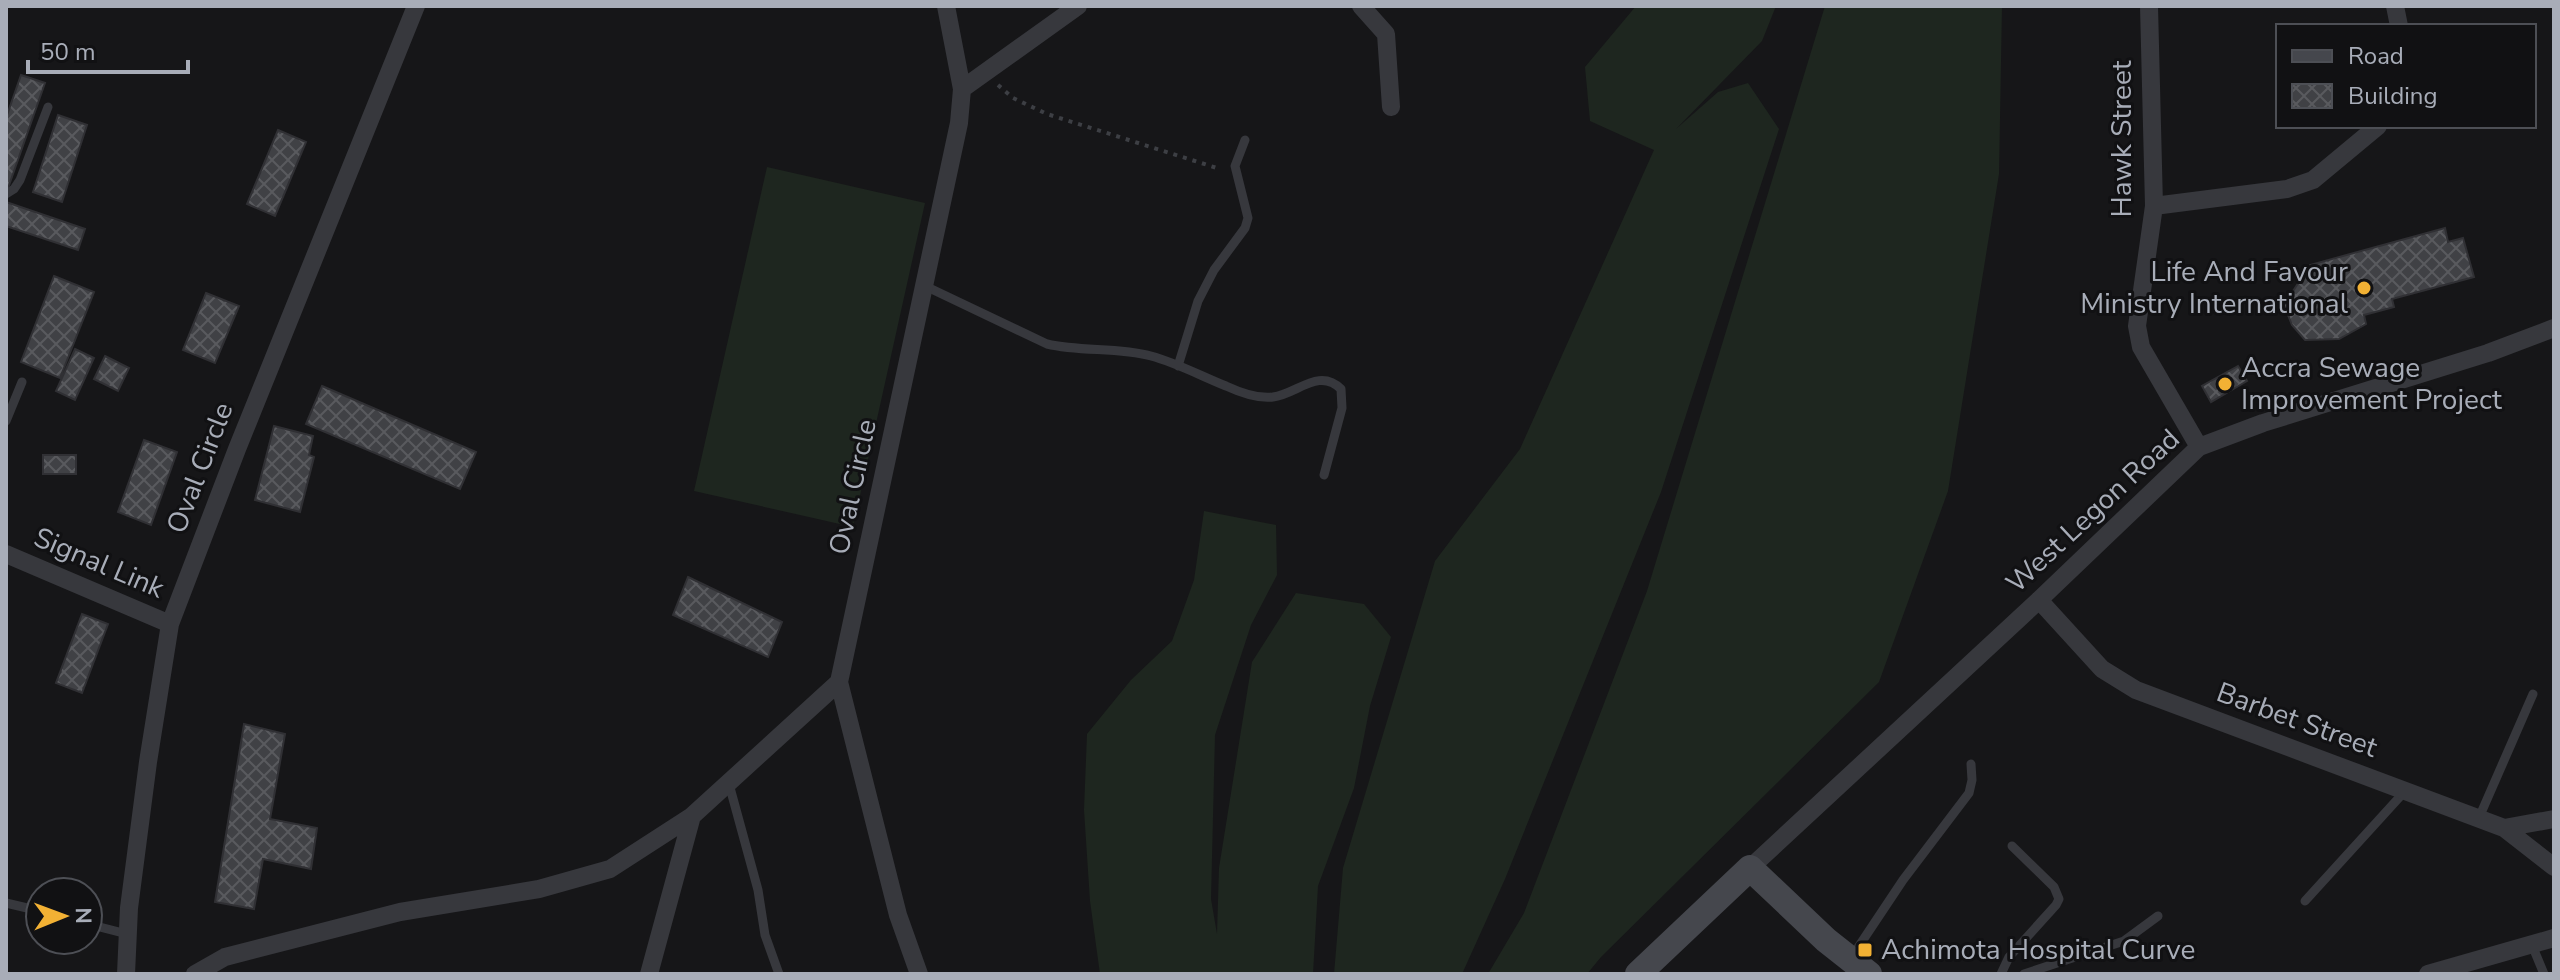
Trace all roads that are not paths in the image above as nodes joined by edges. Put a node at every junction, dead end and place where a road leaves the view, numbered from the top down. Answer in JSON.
{"nodes":[{"id":1,"x":416,"y":6,"type":"edge"},
{"id":2,"x":946,"y":6,"type":"edge"},
{"id":3,"x":1078,"y":6,"type":"edge"},
{"id":4,"x":1361,"y":6,"type":"edge"},
{"id":5,"x":2149,"y":6,"type":"edge"},
{"id":6,"x":962,"y":89,"type":"junction"},
{"id":7,"x":48,"y":107,"type":"dead end"},
{"id":8,"x":1391,"y":107,"type":"dead end"},
{"id":9,"x":2376,"y":128,"type":"edge"},
{"id":10,"x":1245,"y":140,"type":"dead end"},
{"id":11,"x":6,"y":194,"type":"edge"},
{"id":12,"x":2154,"y":206,"type":"junction"},
{"id":13,"x":923,"y":285,"type":"junction"},
{"id":14,"x":2554,"y":328,"type":"edge"},
{"id":15,"x":1178,"y":366,"type":"junction"},
{"id":16,"x":22,"y":382,"type":"dead end"},
{"id":17,"x":6,"y":421,"type":"edge"},
{"id":18,"x":2199,"y":447,"type":"junction"},
{"id":19,"x":1324,"y":475,"type":"dead end"},
{"id":20,"x":6,"y":554,"type":"edge"},
{"id":21,"x":2039,"y":600,"type":"junction"},
{"id":22,"x":170,"y":624,"type":"junction"},
{"id":23,"x":839,"y":682,"type":"junction"},
{"id":24,"x":2533,"y":694,"type":"dead end"},
{"id":25,"x":1971,"y":764,"type":"dead end"},
{"id":26,"x":728,"y":781,"type":"junction"},
{"id":27,"x":2406,"y":790,"type":"junction"},
{"id":28,"x":692,"y":816,"type":"junction"},
{"id":29,"x":2554,"y":819,"type":"edge"},
{"id":30,"x":2478,"y":820,"type":"junction"},
{"id":31,"x":2504,"y":828,"type":"junction"},
{"id":32,"x":2012,"y":846,"type":"dead end"},
{"id":33,"x":2554,"y":867,"type":"edge"},
{"id":34,"x":1750,"y":868,"type":"junction"},
{"id":35,"x":2305,"y":901,"type":"dead end"},
{"id":36,"x":2158,"y":916,"type":"dead end"},
{"id":37,"x":104,"y":928,"type":"edge"},
{"id":38,"x":127,"y":934,"type":"junction"},
{"id":39,"x":2554,"y":938,"type":"edge"},
{"id":40,"x":2532,"y":945,"type":"junction"},
{"id":41,"x":1860,"y":966,"type":"edge"},
{"id":42,"x":126,"y":974,"type":"edge"},
{"id":43,"x":195,"y":974,"type":"edge"},
{"id":44,"x":649,"y":974,"type":"edge"},
{"id":45,"x":779,"y":974,"type":"edge"},
{"id":46,"x":919,"y":974,"type":"edge"},
{"id":47,"x":1638,"y":974,"type":"edge"},
{"id":48,"x":2001,"y":974,"type":"edge"},
{"id":49,"x":2024,"y":974,"type":"edge"},
{"id":50,"x":2428,"y":974,"type":"edge"},
{"id":51,"x":2544,"y":974,"type":"edge"}],
"edges":[{"from":1,"to":22,"type":"street","name":"Oval Circle"},
{"from":2,"to":6,"type":"street","name":"Oval Circle"},
{"from":3,"to":6,"type":"street"},
{"from":4,"to":8,"type":"street"},
{"from":5,"to":12,"type":"street","name":"Hawk Street"},
{"from":6,"to":13,"type":"street","name":"Oval Circle"},
{"from":7,"to":11,"type":"lane"},
{"from":9,"to":12,"type":"street"},
{"from":10,"to":15,"type":"lane"},
{"from":12,"to":18,"type":"street","name":"Hawk Street"},
{"from":13,"to":15,"type":"lane"},
{"from":13,"to":23,"type":"street","name":"Oval Circle"},
{"from":14,"to":18,"type":"street","name":"West Legon Road"},
{"from":15,"to":19,"type":"lane"},
{"from":16,"to":17,"type":"lane"},
{"from":18,"to":21,"type":"street","name":"West Legon Road"},
{"from":20,"to":22,"type":"street","name":"Signal Link"},
{"from":21,"to":27,"type":"street","name":"Barbet Street"},
{"from":21,"to":34,"type":"street","name":"West Legon Road"},
{"from":22,"to":38,"type":"street","name":"Oval Circle"},
{"from":23,"to":26,"type":"street"},
{"from":23,"to":46,"type":"street","name":"Oval Circle"},
{"from":24,"to":30,"type":"lane"},
{"from":25,"to":41,"type":"lane"},
{"from":26,"to":28,"type":"street"},
{"from":26,"to":45,"type":"lane"},
{"from":27,"to":30,"type":"street","name":"Barbet Street"},
{"from":27,"to":35,"type":"lane"},
{"from":28,"to":43,"type":"street"},
{"from":28,"to":44,"type":"street"},
{"from":29,"to":31,"type":"street"},
{"from":30,"to":31,"type":"street","name":"Barbet Street"},
{"from":31,"to":33,"type":"street","name":"Barbet Street"},
{"from":32,"to":48,"type":"lane"},
{"from":34,"to":41,"type":"main road"},
{"from":34,"to":47,"type":"main road"},
{"from":36,"to":49,"type":"lane"},
{"from":37,"to":38,"type":"lane"},
{"from":38,"to":42,"type":"street","name":"Oval Circle"},
{"from":39,"to":40,"type":"street"},
{"from":40,"to":50,"type":"street"},
{"from":40,"to":51,"type":"lane"}]}
